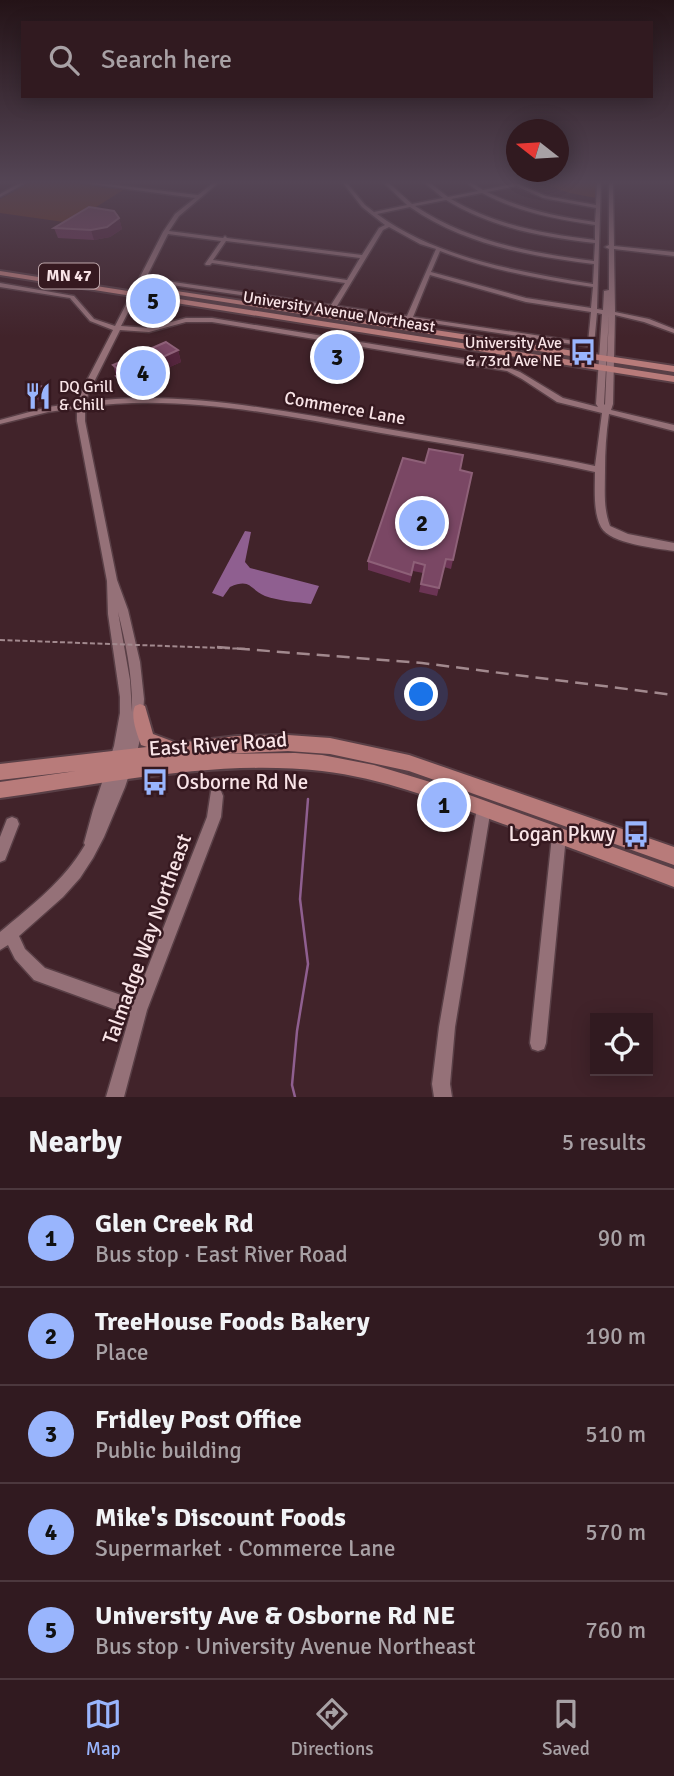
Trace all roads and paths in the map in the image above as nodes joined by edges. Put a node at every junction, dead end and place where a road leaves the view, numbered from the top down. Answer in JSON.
{"nodes":[{"id":1,"x":165,"y":234,"type":"edge"},
{"id":2,"x":188,"y":234,"type":"edge"},
{"id":3,"x":378,"y":234,"type":"edge"},
{"id":4,"x":410,"y":234,"type":"edge"},
{"id":5,"x":469,"y":234,"type":"edge"},
{"id":6,"x":554,"y":234,"type":"edge"},
{"id":7,"x":597,"y":234,"type":"edge"},
{"id":8,"x":610,"y":234,"type":"edge"},
{"id":9,"x":225,"y":238,"type":"junction"},
{"id":10,"x":597,"y":242,"type":"junction"},
{"id":11,"x":610,"y":247,"type":"junction"},
{"id":12,"x":439,"y":248,"type":"junction"},
{"id":13,"x":673,"y":254,"type":"edge"},
{"id":14,"x":363,"y":257,"type":"junction"},
{"id":15,"x":597,"y":263,"type":"junction"},
{"id":16,"x":0,"y":265,"type":"edge"},
{"id":17,"x":673,"y":265,"type":"edge"},
{"id":18,"x":428,"y":273,"type":"junction"},
{"id":19,"x":0,"y":274,"type":"edge"},
{"id":20,"x":348,"y":282,"type":"junction"},
{"id":21,"x":0,"y":285,"type":"edge"},
{"id":22,"x":596,"y":286,"type":"junction"},
{"id":23,"x":139,"y":287,"type":"junction"},
{"id":24,"x":491,"y":292,"type":"junction"},
{"id":25,"x":482,"y":300,"type":"dead end"},
{"id":26,"x":332,"y":309,"type":"junction"},
{"id":27,"x":594,"y":312,"type":"junction"},
{"id":28,"x":608,"y":314,"type":"junction"},
{"id":29,"x":408,"y":320,"type":"junction"},
{"id":30,"x":115,"y":328,"type":"junction"},
{"id":31,"x":674,"y":331,"type":"edge"},
{"id":32,"x":606,"y":363,"type":"junction"},
{"id":33,"x":674,"y":369,"type":"edge"},
{"id":34,"x":674,"y":379,"type":"edge"},
{"id":35,"x":81,"y":404,"type":"junction"},
{"id":36,"x":604,"y":411,"type":"junction"},
{"id":37,"x":0,"y":422,"type":"edge"},
{"id":38,"x":674,"y":428,"type":"edge"},
{"id":39,"x":601,"y":470,"type":"junction"},
{"id":40,"x":674,"y":547,"type":"edge"},
{"id":41,"x":112,"y":580,"type":"junction"},
{"id":42,"x":140,"y":711,"type":"junction"},
{"id":43,"x":178,"y":750,"type":"junction"},
{"id":44,"x":123,"y":757,"type":"junction"},
{"id":45,"x":0,"y":772,"type":"edge"},
{"id":46,"x":117,"y":775,"type":"junction"},
{"id":47,"x":0,"y":790,"type":"edge"},
{"id":48,"x":216,"y":796,"type":"dead end"},
{"id":49,"x":484,"y":808,"type":"junction"},
{"id":50,"x":12,"y":824,"type":"dead end"},
{"id":51,"x":559,"y":836,"type":"junction"},
{"id":52,"x":0,"y":855,"type":"edge"},
{"id":53,"x":674,"y":856,"type":"edge"},
{"id":54,"x":674,"y":878,"type":"edge"},
{"id":55,"x":5,"y":938,"type":"edge"},
{"id":56,"x":139,"y":1010,"type":"junction"},
{"id":57,"x":447,"y":1019,"type":"dead end"},
{"id":58,"x":538,"y":1043,"type":"dead end"},
{"id":59,"x":115,"y":1097,"type":"edge"},
{"id":60,"x":443,"y":1097,"type":"edge"}],
"edges":[{"from":1,"to":23,"type":"street"},
{"from":2,"to":9,"type":"street"},
{"from":3,"to":14,"type":"street"},
{"from":4,"to":12,"type":"street"},
{"from":5,"to":15,"type":"street"},
{"from":6,"to":10,"type":"street"},
{"from":7,"to":10,"type":"street"},
{"from":8,"to":11,"type":"street"},
{"from":9,"to":14,"type":"street"},
{"from":9,"to":20,"type":"street"},
{"from":10,"to":15,"type":"street"},
{"from":11,"to":13,"type":"street"},
{"from":11,"to":28,"type":"street"},
{"from":12,"to":18,"type":"street"},
{"from":12,"to":22,"type":"street"},
{"from":13,"to":17,"type":"street"},
{"from":14,"to":20,"type":"street"},
{"from":15,"to":22,"type":"street"},
{"from":16,"to":23,"type":"main road","name":"University Avenue Northeast","number":"MN 47"},
{"from":18,"to":24,"type":"street"},
{"from":18,"to":29,"type":"street"},
{"from":19,"to":23,"type":"main road","name":"University Avenue Northeast","number":"MN 47"},
{"from":20,"to":26,"type":"street"},
{"from":21,"to":30,"type":"street"},
{"from":22,"to":27,"type":"street"},
{"from":23,"to":26,"type":"street"},
{"from":23,"to":30,"type":"street"},
{"from":23,"to":32,"type":"main road","name":"University Avenue Northeast","number":"MN 47"},
{"from":24,"to":25,"type":"street"},
{"from":24,"to":27,"type":"street"},
{"from":26,"to":29,"type":"street"},
{"from":27,"to":28,"type":"street"},
{"from":27,"to":29,"type":"street"},
{"from":28,"to":31,"type":"street"},
{"from":28,"to":32,"type":"street"},
{"from":30,"to":35,"type":"street"},
{"from":30,"to":36,"type":"street"},
{"from":32,"to":33,"type":"main road","name":"University Avenue Northeast","number":"MN 47"},
{"from":32,"to":34,"type":"main road","name":"University Avenue Northeast","number":"MN 47"},
{"from":32,"to":36,"type":"street"},
{"from":35,"to":37,"type":"street","name":"Commerce Lane"},
{"from":35,"to":39,"type":"street","name":"Commerce Lane"},
{"from":35,"to":41,"type":"street"},
{"from":36,"to":38,"type":"street"},
{"from":36,"to":39,"type":"street"},
{"from":39,"to":40,"type":"street"},
{"from":41,"to":42,"type":"street"},
{"from":41,"to":44,"type":"street"},
{"from":42,"to":43,"type":"main road"},
{"from":42,"to":44,"type":"street"},
{"from":43,"to":44,"type":"main road","name":"East River Road"},
{"from":43,"to":53,"type":"main road","name":"East River Road"},
{"from":44,"to":45,"type":"main road","name":"East River Road"},
{"from":44,"to":46,"type":"street"},
{"from":46,"to":47,"type":"main road","name":"East River Road"},
{"from":46,"to":49,"type":"main road","name":"East River Road"},
{"from":46,"to":55,"type":"street"},
{"from":48,"to":56,"type":"street","name":"Talmadge Way Northeast"},
{"from":49,"to":51,"type":"main road","name":"East River Road"},
{"from":49,"to":57,"type":"street"},
{"from":49,"to":60,"type":"street"},
{"from":50,"to":52,"type":"street"},
{"from":51,"to":54,"type":"main road","name":"East River Road"},
{"from":51,"to":58,"type":"street"},
{"from":55,"to":56,"type":"street"},
{"from":56,"to":59,"type":"street","name":"Talmadge Way Northeast"}]}
